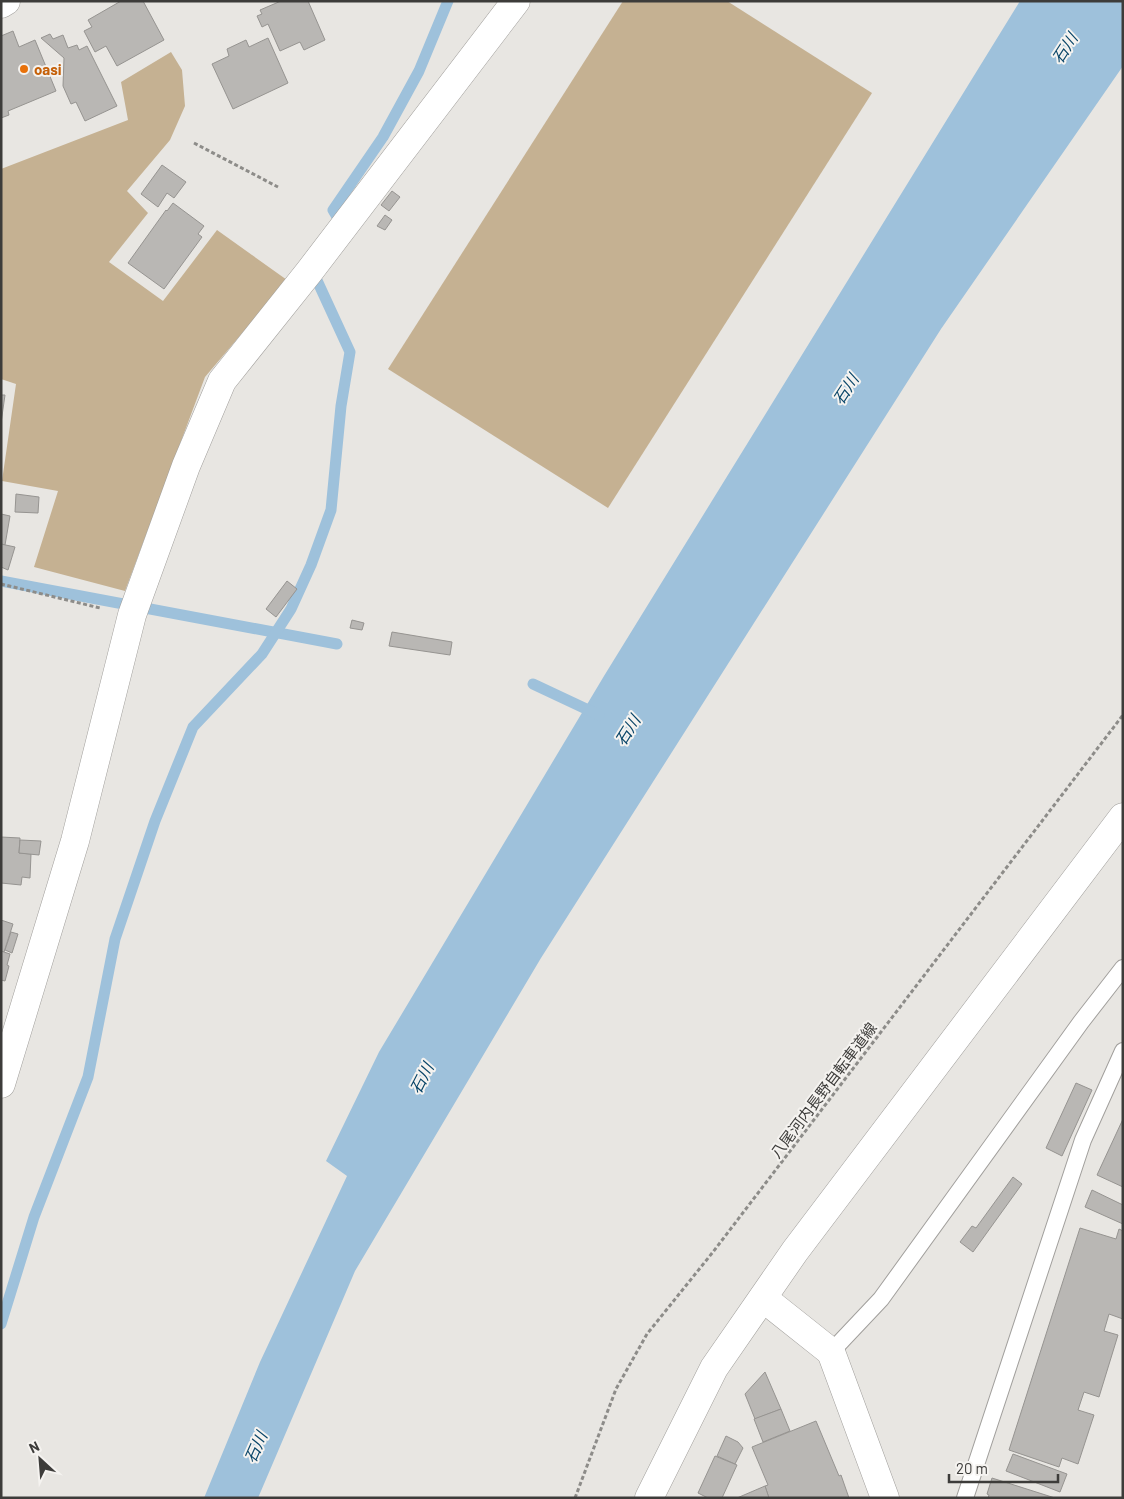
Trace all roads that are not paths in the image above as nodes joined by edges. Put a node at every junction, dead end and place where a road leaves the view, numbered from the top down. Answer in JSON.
{"nodes":[{"id":1,"x":6,"y":1,"type":"edge"},
{"id":2,"x":516,"y":1,"type":"edge"},
{"id":3,"x":1,"y":4,"type":"edge"},
{"id":4,"x":1123,"y":817,"type":"edge"},
{"id":5,"x":1123,"y":968,"type":"edge"},
{"id":6,"x":1123,"y":1051,"type":"edge"},
{"id":7,"x":1,"y":1084,"type":"edge"},
{"id":8,"x":762,"y":1298,"type":"junction"},
{"id":9,"x":831,"y":1352,"type":"junction"},
{"id":10,"x":650,"y":1498,"type":"edge"},
{"id":11,"x":885,"y":1498,"type":"edge"},
{"id":12,"x":965,"y":1498,"type":"edge"}],
"edges":[{"from":1,"to":3,"type":"street"},
{"from":2,"to":7,"type":"street"},
{"from":4,"to":8,"type":"street"},
{"from":5,"to":9,"type":"lane"},
{"from":6,"to":12,"type":"lane"},
{"from":8,"to":9,"type":"street"},
{"from":8,"to":10,"type":"street"},
{"from":9,"to":11,"type":"street"}]}
